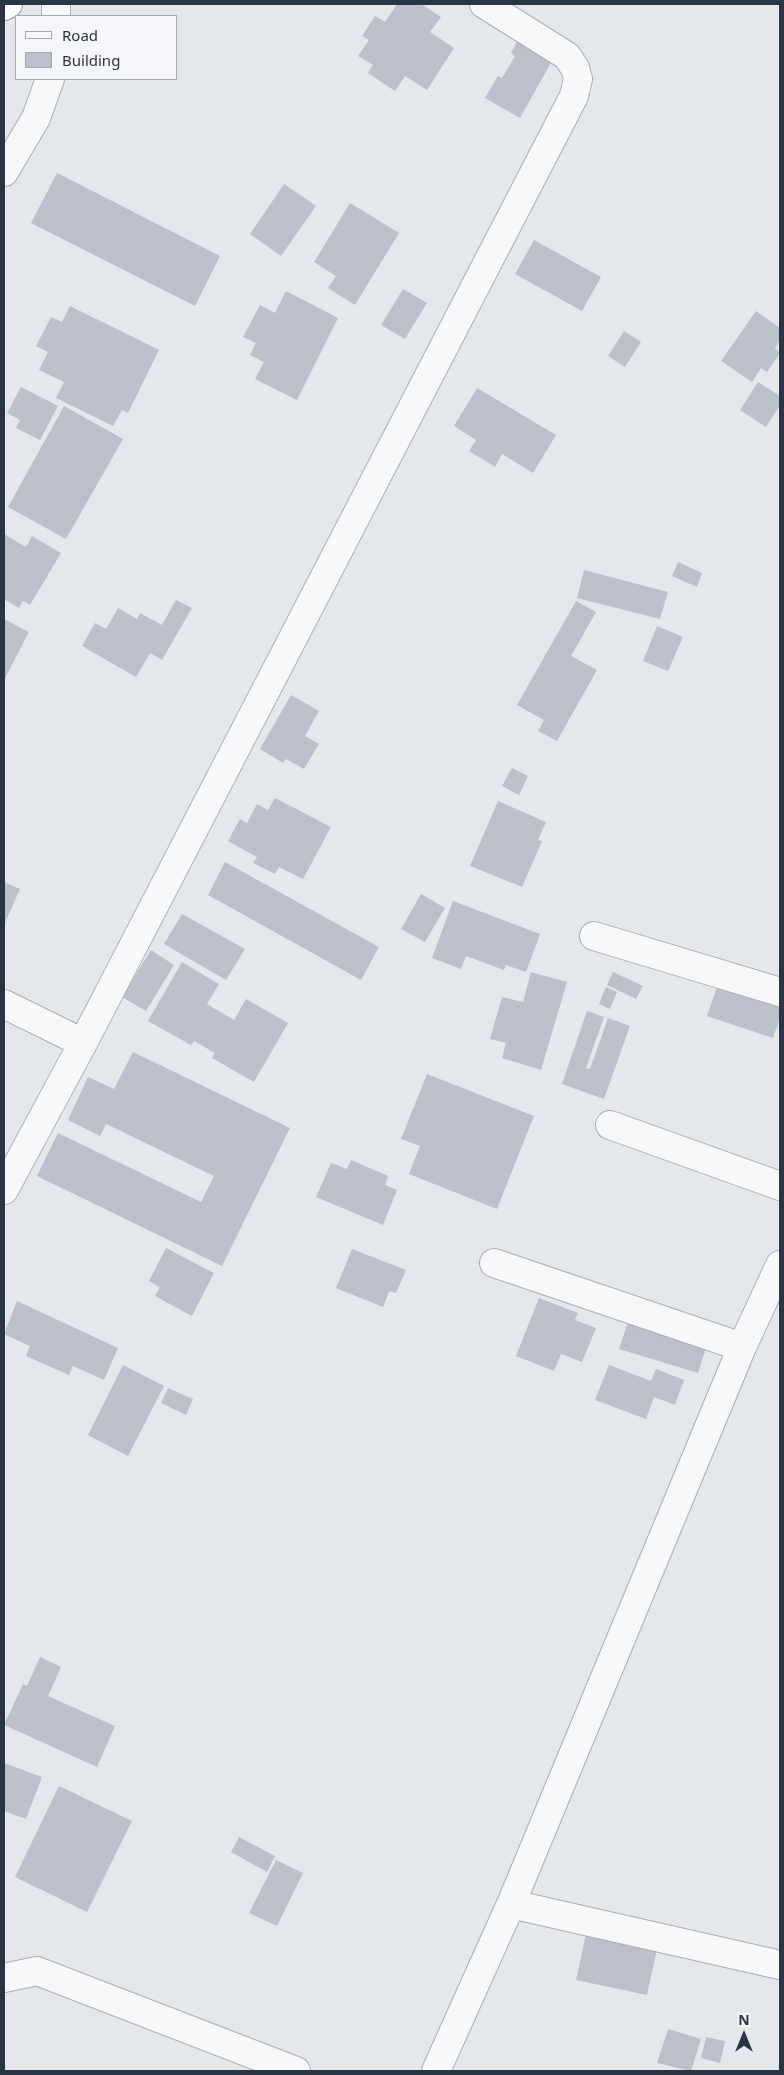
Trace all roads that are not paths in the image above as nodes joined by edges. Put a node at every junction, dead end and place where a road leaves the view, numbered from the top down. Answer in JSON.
{"nodes":[{"id":1,"x":8,"y":4,"type":"edge"},
{"id":2,"x":484,"y":4,"type":"edge"},
{"id":3,"x":4,"y":6,"type":"edge"},
{"id":4,"x":50,"y":80,"type":"edge"},
{"id":5,"x":4,"y":172,"type":"edge"},
{"id":6,"x":594,"y":936,"type":"dead end"},
{"id":7,"x":780,"y":992,"type":"edge"},
{"id":8,"x":4,"y":1004,"type":"edge"},
{"id":9,"x":83,"y":1043,"type":"junction"},
{"id":10,"x":610,"y":1125,"type":"dead end"},
{"id":11,"x":780,"y":1186,"type":"edge"},
{"id":12,"x":4,"y":1190,"type":"edge"},
{"id":13,"x":494,"y":1263,"type":"dead end"},
{"id":14,"x":780,"y":1265,"type":"edge"},
{"id":15,"x":742,"y":1346,"type":"junction"},
{"id":16,"x":511,"y":1904,"type":"junction"},
{"id":17,"x":780,"y":1965,"type":"edge"},
{"id":18,"x":4,"y":1978,"type":"edge"},
{"id":19,"x":296,"y":2071,"type":"edge"},
{"id":20,"x":436,"y":2071,"type":"edge"}],
"edges":[{"from":1,"to":3,"type":"highway"},
{"from":2,"to":9,"type":"street"},
{"from":4,"to":5,"type":"street"},
{"from":6,"to":7,"type":"street"},
{"from":8,"to":9,"type":"street"},
{"from":9,"to":12,"type":"street"},
{"from":10,"to":11,"type":"street"},
{"from":13,"to":15,"type":"street"},
{"from":14,"to":15,"type":"street"},
{"from":15,"to":16,"type":"street"},
{"from":16,"to":17,"type":"street"},
{"from":16,"to":20,"type":"street"},
{"from":18,"to":19,"type":"street"}]}
